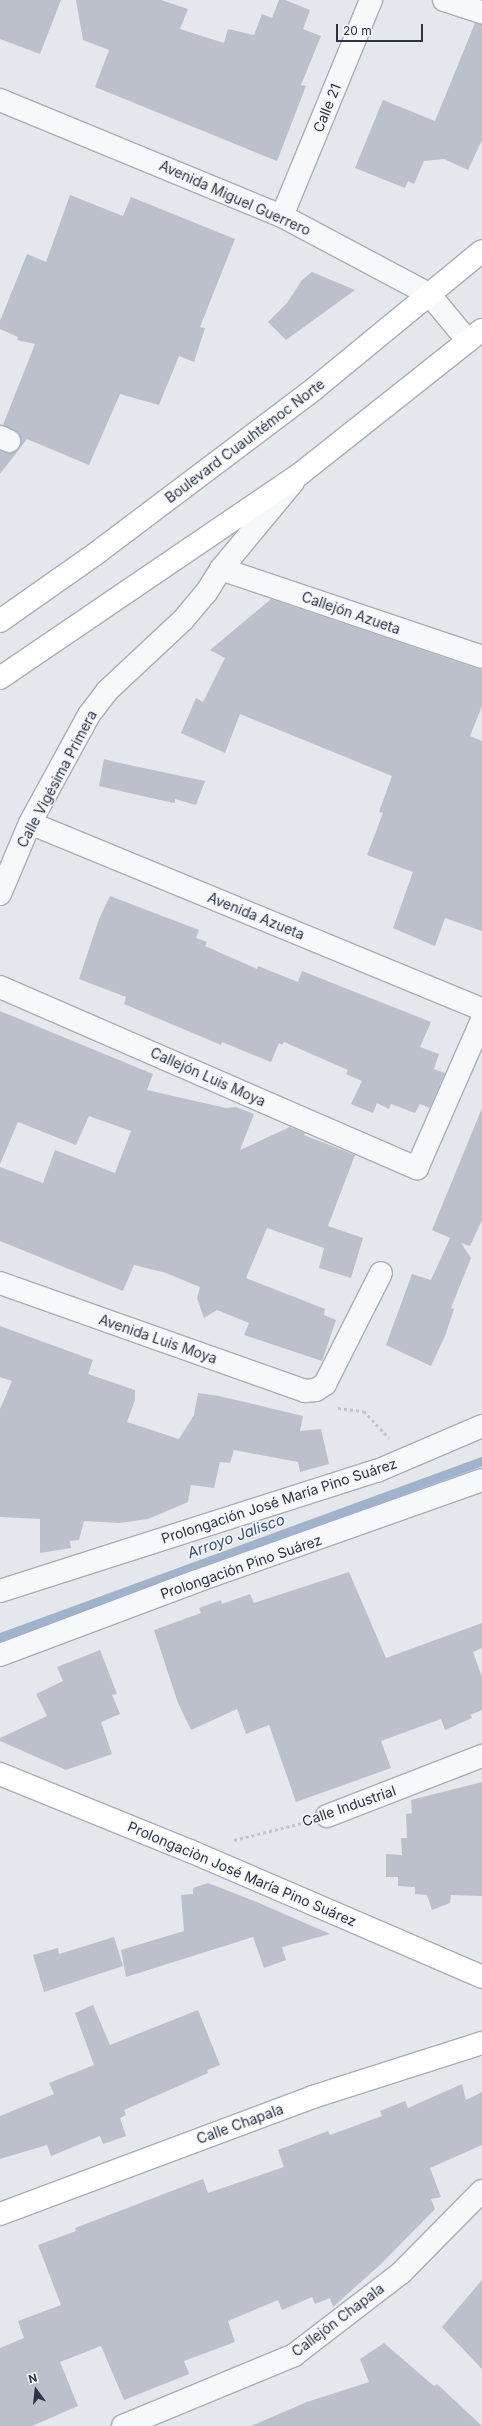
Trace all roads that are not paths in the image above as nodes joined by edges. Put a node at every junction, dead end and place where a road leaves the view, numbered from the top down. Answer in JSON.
{"nodes":[{"id":1,"x":371,"y":0,"type":"edge"},
{"id":2,"x":444,"y":0,"type":"edge"},
{"id":3,"x":482,"y":12,"type":"edge"},
{"id":4,"x":0,"y":100,"type":"edge"},
{"id":5,"x":282,"y":216,"type":"junction"},
{"id":6,"x":480,"y":255,"type":"edge"},
{"id":7,"x":429,"y":294,"type":"junction"},
{"id":8,"x":475,"y":336,"type":"edge"},
{"id":9,"x":300,"y":474,"type":"junction"},
{"id":10,"x":221,"y":569,"type":"junction"},
{"id":11,"x":0,"y":621,"type":"edge"},
{"id":12,"x":482,"y":657,"type":"edge"},
{"id":13,"x":0,"y":678,"type":"edge"},
{"id":14,"x":30,"y":823,"type":"junction"},
{"id":15,"x":0,"y":894,"type":"edge"},
{"id":16,"x":0,"y":987,"type":"edge"},
{"id":17,"x":482,"y":1009,"type":"edge"},
{"id":18,"x":482,"y":1020,"type":"edge"},
{"id":19,"x":381,"y":1273,"type":"dead end"},
{"id":20,"x":0,"y":1284,"type":"edge"},
{"id":21,"x":473,"y":1430,"type":"edge"},
{"id":22,"x":482,"y":1480,"type":"edge"},
{"id":23,"x":0,"y":1591,"type":"edge"},
{"id":24,"x":0,"y":1655,"type":"edge"},
{"id":25,"x":482,"y":1756,"type":"edge"},
{"id":26,"x":0,"y":1774,"type":"edge"},
{"id":27,"x":327,"y":1816,"type":"road end"},
{"id":28,"x":482,"y":1978,"type":"edge"},
{"id":29,"x":482,"y":2043,"type":"edge"},
{"id":30,"x":482,"y":2191,"type":"edge"},
{"id":31,"x":0,"y":2214,"type":"edge"},
{"id":32,"x":123,"y":2426,"type":"edge"}],
"edges":[{"from":1,"to":5,"type":"street","name":"Calle 21"},
{"from":2,"to":3,"type":"street"},
{"from":4,"to":5,"type":"street","name":"Avenida Miguel Guerrero"},
{"from":5,"to":7,"type":"street","name":"Avenida Miguel Guerrero"},
{"from":6,"to":7,"type":"main road","name":"Boulevard Cuauhtémoc Norte"},
{"from":7,"to":8,"type":"street","name":"Avenida Miguel Guerrero"},
{"from":7,"to":11,"type":"main road","name":"Boulevard Cuauhtémoc Norte"},
{"from":8,"to":9,"type":"main road"},
{"from":9,"to":10,"type":"street","name":"Calle Vigésima Primera"},
{"from":9,"to":13,"type":"main road"},
{"from":10,"to":12,"type":"street","name":"Callejón Azueta"},
{"from":10,"to":14,"type":"street","name":"Calle Vigésima Primera"},
{"from":14,"to":15,"type":"street","name":"Calle Vigésima Primera"},
{"from":14,"to":17,"type":"street","name":"Avenida Azueta"},
{"from":16,"to":18,"type":"street","name":"Callejón Luis Moya"},
{"from":19,"to":20,"type":"street","name":"Avenida Luis Moya"},
{"from":21,"to":23,"type":"street","name":"Prolongación José María Pino Suárez"},
{"from":22,"to":24,"type":"street","name":"Prolongación Pino Suárez"},
{"from":25,"to":27,"type":"street","name":"Calle Industrial"},
{"from":26,"to":28,"type":"main road","name":"Prolongaciòn José María Pino Suárez"},
{"from":29,"to":31,"type":"main road","name":"Calle Chapala"},
{"from":30,"to":32,"type":"street","name":"Callejón Chapala"}]}
